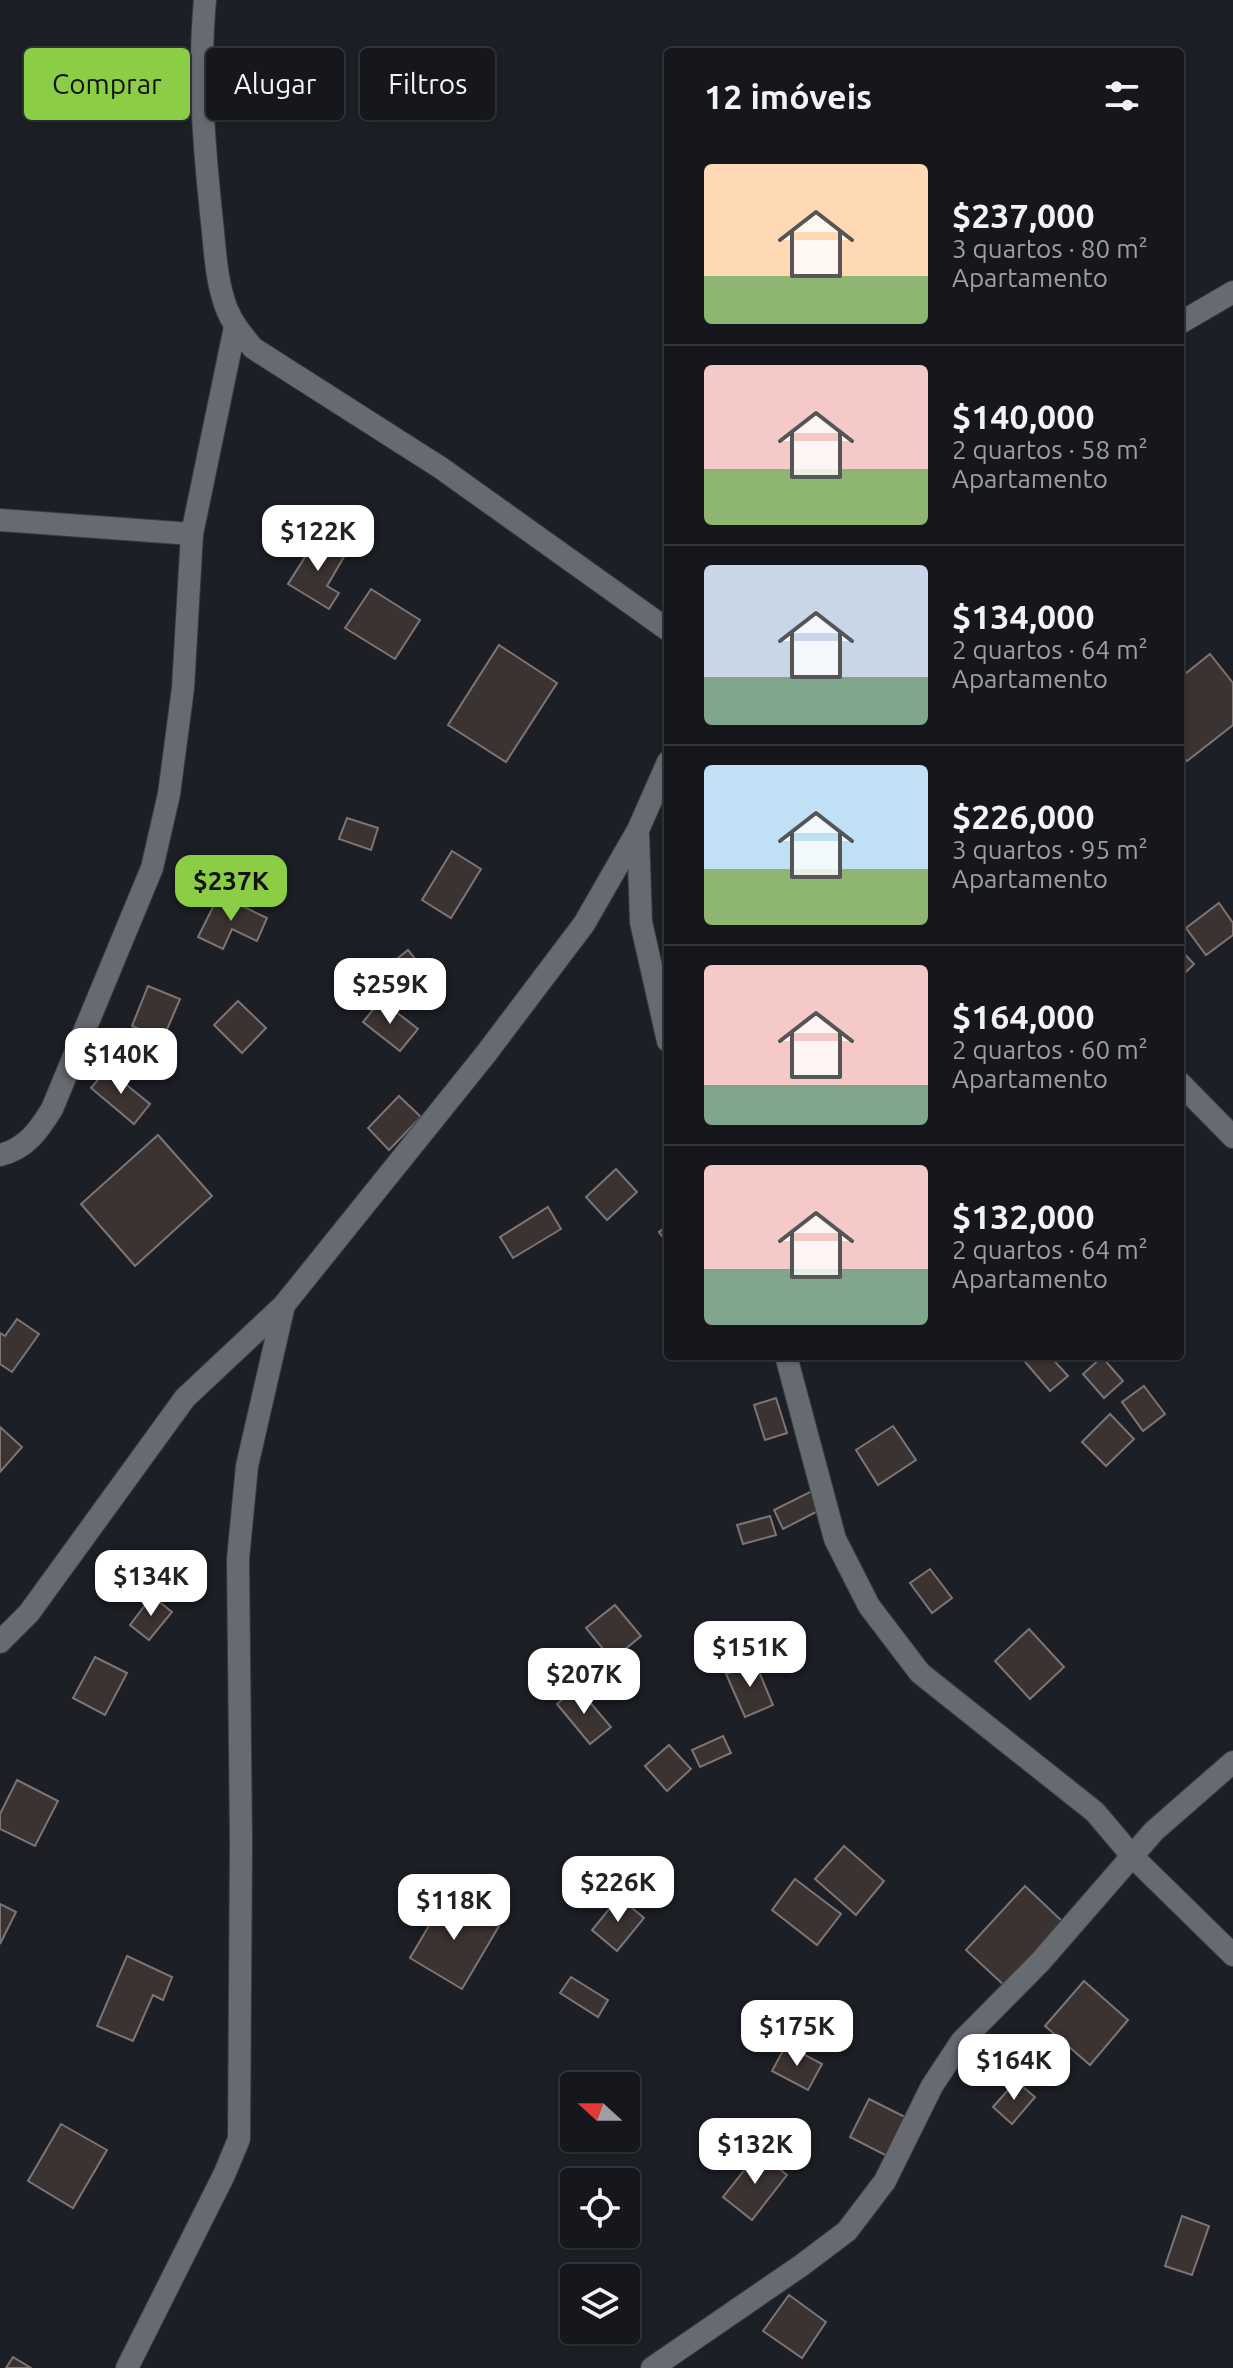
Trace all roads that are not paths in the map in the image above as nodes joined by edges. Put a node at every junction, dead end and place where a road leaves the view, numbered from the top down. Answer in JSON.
{"nodes":[{"id":1,"x":205,"y":0,"type":"edge"},
{"id":2,"x":1233,"y":292,"type":"edge"},
{"id":3,"x":1184,"y":321,"type":"edge"},
{"id":4,"x":235,"y":327,"type":"junction"},
{"id":5,"x":0,"y":520,"type":"edge"},
{"id":6,"x":192,"y":534,"type":"junction"},
{"id":7,"x":664,"y":627,"type":"edge"},
{"id":8,"x":664,"y":771,"type":"edge"},
{"id":9,"x":638,"y":830,"type":"junction"},
{"id":10,"x":664,"y":1023,"type":"edge"},
{"id":11,"x":1184,"y":1087,"type":"edge"},
{"id":12,"x":1233,"y":1137,"type":"edge"},
{"id":13,"x":0,"y":1155,"type":"edge"},
{"id":14,"x":284,"y":1305,"type":"junction"},
{"id":15,"x":787,"y":1360,"type":"edge"},
{"id":16,"x":0,"y":1642,"type":"edge"},
{"id":17,"x":1233,"y":1762,"type":"edge"},
{"id":18,"x":1133,"y":1857,"type":"junction"},
{"id":19,"x":1233,"y":1955,"type":"edge"},
{"id":20,"x":127,"y":2368,"type":"edge"},
{"id":21,"x":652,"y":2368,"type":"edge"}],
"edges":[{"from":1,"to":4,"type":"street"},
{"from":2,"to":3,"type":"street"},
{"from":4,"to":6,"type":"street"},
{"from":4,"to":7,"type":"street"},
{"from":5,"to":6,"type":"street"},
{"from":6,"to":13,"type":"street"},
{"from":8,"to":9,"type":"street"},
{"from":9,"to":10,"type":"street"},
{"from":9,"to":14,"type":"street"},
{"from":11,"to":12,"type":"street"},
{"from":14,"to":16,"type":"street"},
{"from":14,"to":20,"type":"street"},
{"from":15,"to":18,"type":"street"},
{"from":17,"to":18,"type":"street"},
{"from":18,"to":19,"type":"street"},
{"from":18,"to":21,"type":"street"}]}
